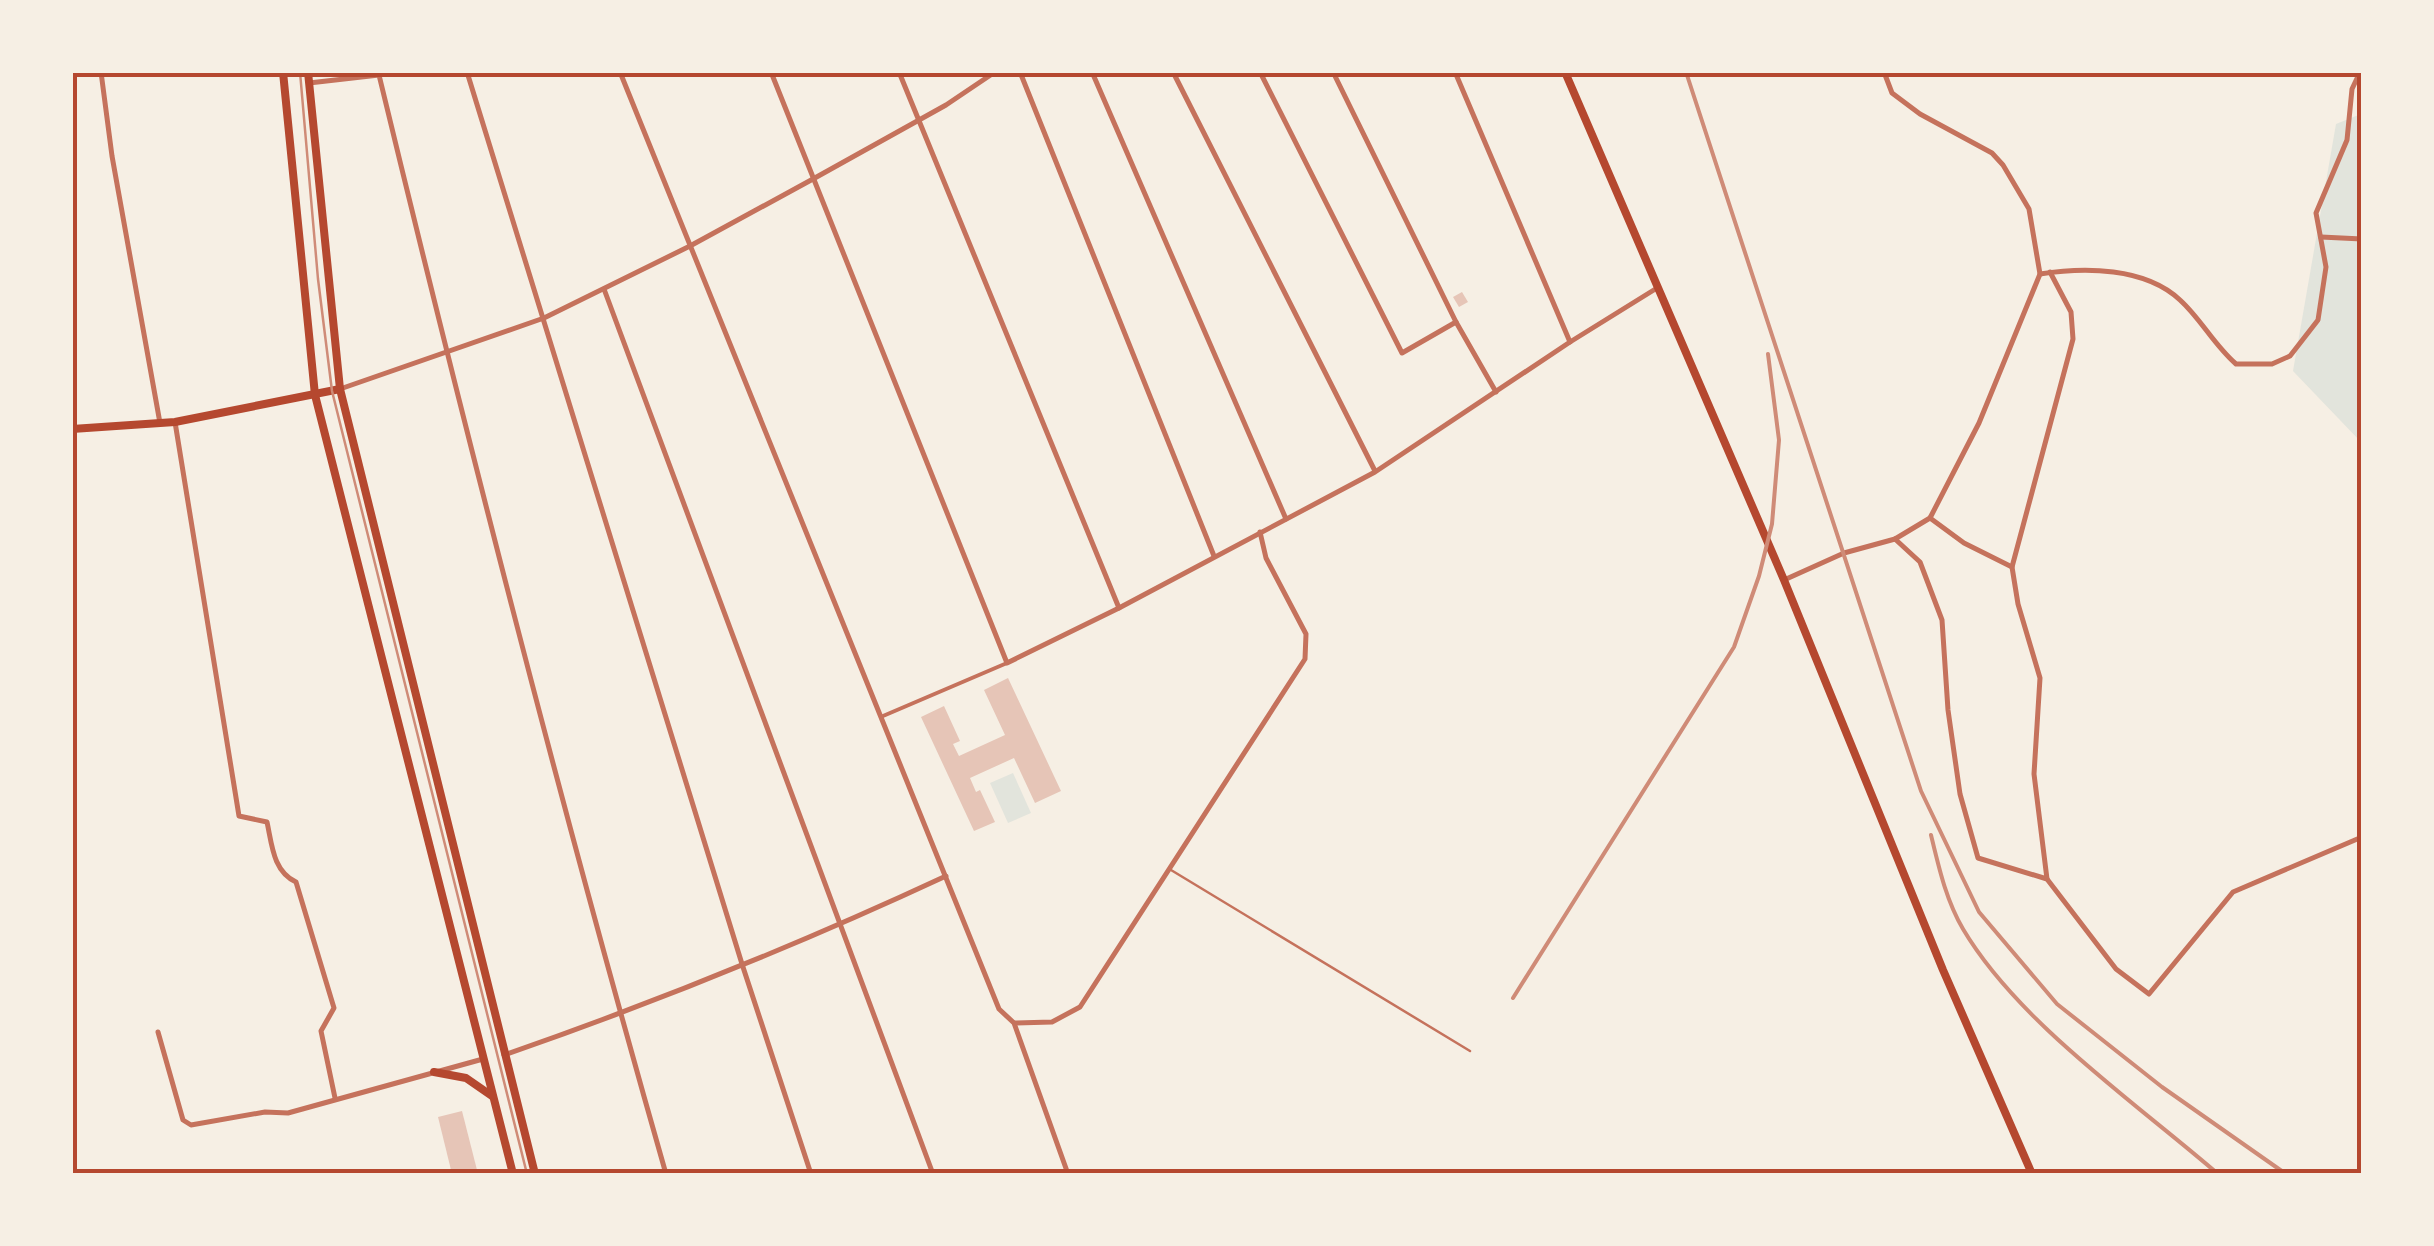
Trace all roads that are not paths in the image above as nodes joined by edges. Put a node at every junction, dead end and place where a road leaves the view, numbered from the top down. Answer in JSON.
{"nodes":[{"id":1,"x":101,"y":72,"type":"edge"},
{"id":2,"x":284,"y":72,"type":"edge"},
{"id":3,"x":308,"y":72,"type":"edge"},
{"id":4,"x":466,"y":72,"type":"edge"},
{"id":5,"x":620,"y":72,"type":"edge"},
{"id":6,"x":771,"y":72,"type":"edge"},
{"id":7,"x":900,"y":72,"type":"edge"},
{"id":8,"x":994,"y":72,"type":"edge"},
{"id":9,"x":1020,"y":72,"type":"edge"},
{"id":10,"x":1092,"y":72,"type":"edge"},
{"id":11,"x":1173,"y":72,"type":"edge"},
{"id":12,"x":1260,"y":72,"type":"edge"},
{"id":13,"x":1334,"y":72,"type":"edge"},
{"id":14,"x":1455,"y":72,"type":"edge"},
{"id":15,"x":1566,"y":72,"type":"edge"},
{"id":16,"x":1884,"y":72,"type":"edge"},
{"id":17,"x":2360,"y":72,"type":"edge"},
{"id":18,"x":309,"y":83,"type":"junction"},
{"id":19,"x":2362,"y":102,"type":"edge"},
{"id":20,"x":2350,"y":105,"type":"junction"},
{"id":21,"x":917,"y":119,"type":"junction"},
{"id":22,"x":813,"y":179,"type":"junction"},
{"id":23,"x":2321,"y":237,"type":"junction"},
{"id":24,"x":2361,"y":241,"type":"edge"},
{"id":25,"x":690,"y":246,"type":"junction"},
{"id":26,"x":2050,"y":272,"type":"junction"},
{"id":27,"x":2040,"y":274,"type":"junction"},
{"id":28,"x":604,"y":288,"type":"junction"},
{"id":29,"x":1657,"y":288,"type":"junction"},
{"id":30,"x":544,"y":318,"type":"junction"},
{"id":31,"x":1456,"y":322,"type":"junction"},
{"id":32,"x":1570,"y":342,"type":"junction"},
{"id":33,"x":446,"y":352,"type":"junction"},
{"id":34,"x":340,"y":389,"type":"junction"},
{"id":35,"x":1496,"y":392,"type":"junction"},
{"id":36,"x":315,"y":395,"type":"junction"},
{"id":37,"x":176,"y":422,"type":"junction"},
{"id":38,"x":160,"y":423,"type":"junction"},
{"id":39,"x":72,"y":429,"type":"edge"},
{"id":40,"x":1375,"y":472,"type":"junction"},
{"id":41,"x":1930,"y":518,"type":"junction"},
{"id":42,"x":1286,"y":519,"type":"junction"},
{"id":43,"x":1260,"y":532,"type":"junction"},
{"id":44,"x":1894,"y":539,"type":"junction"},
{"id":45,"x":1214,"y":556,"type":"junction"},
{"id":46,"x":2012,"y":567,"type":"junction"},
{"id":47,"x":1784,"y":580,"type":"junction"},
{"id":48,"x":1119,"y":608,"type":"junction"},
{"id":49,"x":1007,"y":663,"type":"junction"},
{"id":50,"x":880,"y":717,"type":"junction"},
{"id":51,"x":2362,"y":838,"type":"edge"},
{"id":52,"x":1170,"y":869,"type":"junction"},
{"id":53,"x":946,"y":876,"type":"junction"},
{"id":54,"x":2048,"y":879,"type":"junction"},
{"id":55,"x":840,"y":925,"type":"junction"},
{"id":56,"x":742,"y":964,"type":"junction"},
{"id":57,"x":620,"y":1015,"type":"junction"},
{"id":58,"x":1014,"y":1023,"type":"junction"},
{"id":59,"x":158,"y":1032,"type":"dead end"},
{"id":60,"x":1470,"y":1051,"type":"dead end"},
{"id":61,"x":504,"y":1055,"type":"junction"},
{"id":62,"x":484,"y":1058,"type":"junction"},
{"id":63,"x":434,"y":1072,"type":"junction"},
{"id":64,"x":493,"y":1097,"type":"junction"},
{"id":65,"x":335,"y":1098,"type":"junction"},
{"id":66,"x":513,"y":1174,"type":"edge"},
{"id":67,"x":535,"y":1174,"type":"edge"},
{"id":68,"x":666,"y":1174,"type":"edge"},
{"id":69,"x":810,"y":1174,"type":"edge"},
{"id":70,"x":934,"y":1174,"type":"edge"},
{"id":71,"x":1068,"y":1174,"type":"edge"},
{"id":72,"x":2032,"y":1174,"type":"edge"}],
"edges":[{"from":1,"to":38,"type":"street"},
{"from":2,"to":36,"type":"main road"},
{"from":3,"to":18,"type":"main road"},
{"from":4,"to":30,"type":"street"},
{"from":5,"to":25,"type":"street"},
{"from":6,"to":22,"type":"street"},
{"from":7,"to":21,"type":"street"},
{"from":8,"to":21,"type":"street"},
{"from":9,"to":45,"type":"street"},
{"from":10,"to":42,"type":"street"},
{"from":11,"to":40,"type":"street"},
{"from":12,"to":31,"type":"street"},
{"from":13,"to":31,"type":"street"},
{"from":14,"to":32,"type":"street"},
{"from":15,"to":29,"type":"main road"},
{"from":16,"to":27,"type":"street"},
{"from":17,"to":20,"type":"street"},
{"from":18,"to":33,"type":"street"},
{"from":18,"to":34,"type":"main road"},
{"from":19,"to":20,"type":"street"},
{"from":20,"to":23,"type":"street"},
{"from":21,"to":22,"type":"street"},
{"from":21,"to":48,"type":"street"},
{"from":22,"to":25,"type":"street"},
{"from":22,"to":49,"type":"street"},
{"from":23,"to":24,"type":"street"},
{"from":23,"to":26,"type":"street"},
{"from":25,"to":28,"type":"street"},
{"from":25,"to":50,"type":"street"},
{"from":26,"to":27,"type":"street"},
{"from":26,"to":46,"type":"street"},
{"from":27,"to":41,"type":"street"},
{"from":28,"to":30,"type":"street"},
{"from":28,"to":55,"type":"street"},
{"from":29,"to":32,"type":"street"},
{"from":29,"to":47,"type":"main road"},
{"from":30,"to":33,"type":"street"},
{"from":30,"to":56,"type":"street"},
{"from":31,"to":35,"type":"street"},
{"from":32,"to":35,"type":"street"},
{"from":33,"to":34,"type":"street"},
{"from":33,"to":57,"type":"street"},
{"from":34,"to":36,"type":"main road"},
{"from":34,"to":61,"type":"main road"},
{"from":35,"to":40,"type":"street"},
{"from":36,"to":37,"type":"main road"},
{"from":36,"to":62,"type":"main road"},
{"from":37,"to":38,"type":"main road"},
{"from":37,"to":65,"type":"street"},
{"from":38,"to":39,"type":"main road"},
{"from":40,"to":42,"type":"street"},
{"from":41,"to":44,"type":"street"},
{"from":41,"to":46,"type":"street"},
{"from":42,"to":43,"type":"street"},
{"from":43,"to":45,"type":"street"},
{"from":43,"to":52,"type":"street"},
{"from":44,"to":47,"type":"street"},
{"from":44,"to":54,"type":"street"},
{"from":45,"to":48,"type":"street"},
{"from":46,"to":54,"type":"street"},
{"from":47,"to":72,"type":"main road"},
{"from":48,"to":49,"type":"street"},
{"from":49,"to":50,"type":"street"},
{"from":50,"to":53,"type":"street"},
{"from":51,"to":54,"type":"street"},
{"from":52,"to":58,"type":"street"},
{"from":52,"to":60,"type":"lane"},
{"from":53,"to":55,"type":"street"},
{"from":53,"to":58,"type":"street"},
{"from":55,"to":56,"type":"street"},
{"from":55,"to":70,"type":"street"},
{"from":56,"to":57,"type":"street"},
{"from":56,"to":69,"type":"street"},
{"from":57,"to":61,"type":"street"},
{"from":57,"to":68,"type":"street"},
{"from":58,"to":71,"type":"street"},
{"from":59,"to":65,"type":"street"},
{"from":61,"to":62,"type":"main road"},
{"from":61,"to":67,"type":"main road"},
{"from":62,"to":63,"type":"street"},
{"from":62,"to":64,"type":"main road"},
{"from":63,"to":64,"type":"main road"},
{"from":63,"to":65,"type":"street"},
{"from":64,"to":66,"type":"main road"}]}
